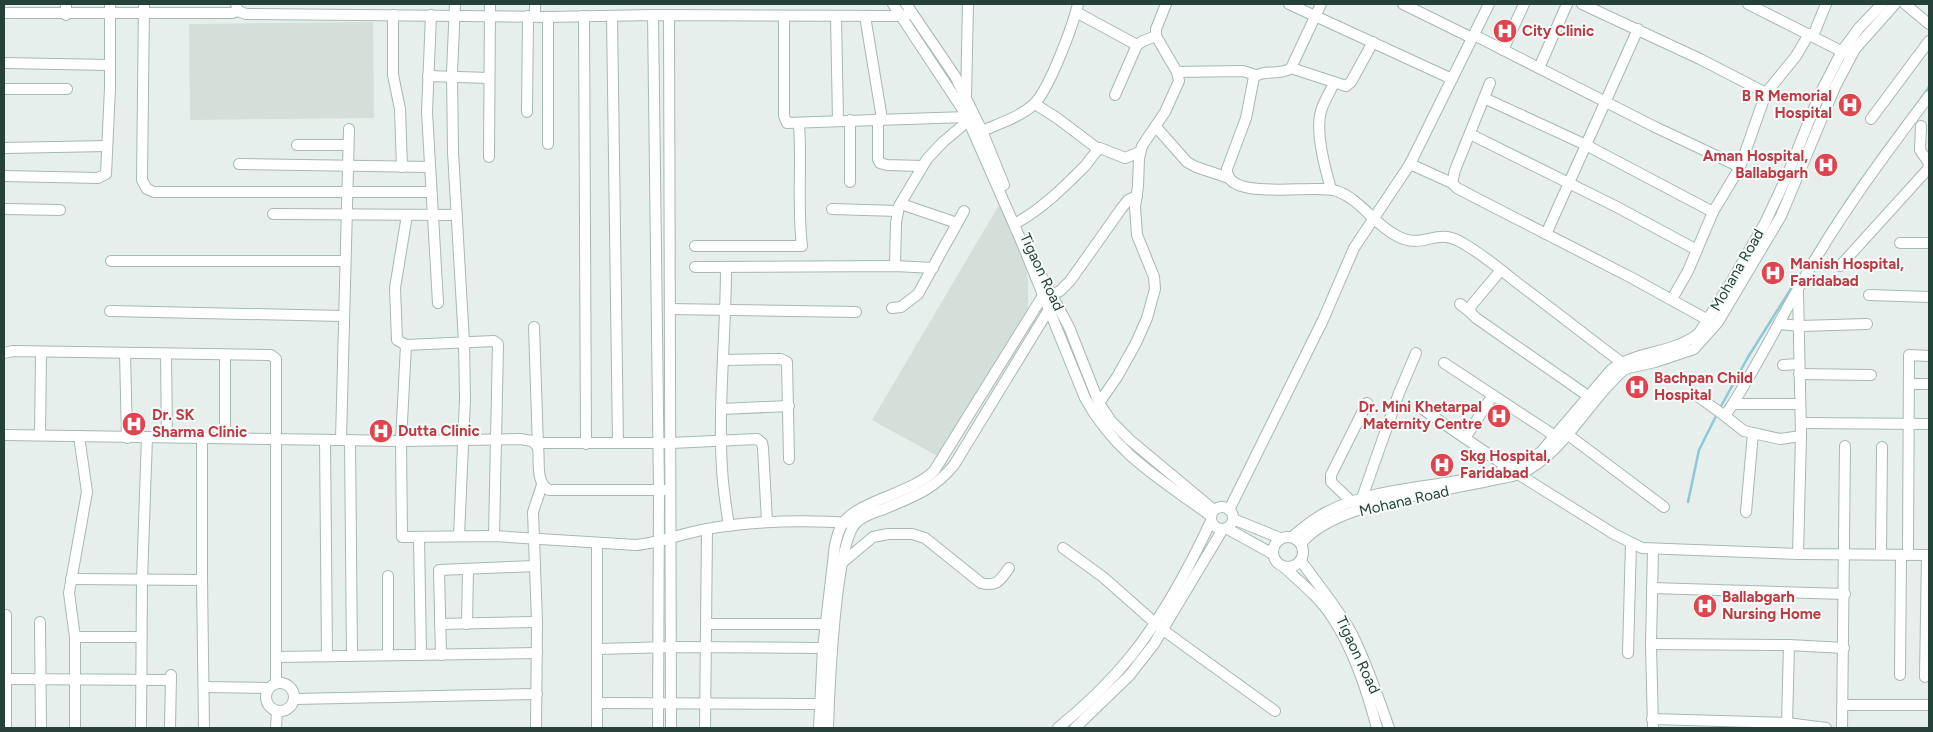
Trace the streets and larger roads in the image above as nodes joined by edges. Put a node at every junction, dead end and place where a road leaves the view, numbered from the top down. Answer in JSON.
{"nodes":[{"id":1,"x":402,"y":4,"type":"edge"},
{"id":2,"x":455,"y":4,"type":"edge"},
{"id":3,"x":490,"y":4,"type":"edge"},
{"id":4,"x":536,"y":4,"type":"edge"},
{"id":5,"x":893,"y":4,"type":"edge"},
{"id":6,"x":906,"y":4,"type":"edge"},
{"id":7,"x":968,"y":4,"type":"edge"},
{"id":8,"x":1166,"y":4,"type":"edge"},
{"id":9,"x":1289,"y":4,"type":"edge"},
{"id":10,"x":1321,"y":4,"type":"edge"},
{"id":11,"x":1403,"y":4,"type":"edge"},
{"id":12,"x":1489,"y":4,"type":"edge"},
{"id":13,"x":1524,"y":4,"type":"edge"},
{"id":14,"x":1567,"y":4,"type":"edge"},
{"id":15,"x":1582,"y":4,"type":"edge"},
{"id":16,"x":1748,"y":4,"type":"edge"},
{"id":17,"x":1826,"y":4,"type":"edge"},
{"id":18,"x":1882,"y":4,"type":"edge"},
{"id":19,"x":1895,"y":4,"type":"edge"},
{"id":20,"x":1905,"y":4,"type":"edge"},
{"id":21,"x":197,"y":8,"type":"edge"},
{"id":22,"x":237,"y":8,"type":"edge"},
{"id":23,"x":1077,"y":8,"type":"edge"},
{"id":24,"x":21,"y":9,"type":"edge"},
{"id":25,"x":66,"y":9,"type":"edge"},
{"id":26,"x":110,"y":9,"type":"edge"},
{"id":27,"x":144,"y":9,"type":"edge"},
{"id":28,"x":310,"y":9,"type":"edge"},
{"id":29,"x":4,"y":13,"type":"edge"},
{"id":30,"x":912,"y":13,"type":"junction"},
{"id":31,"x":398,"y":15,"type":"junction"},
{"id":32,"x":431,"y":15,"type":"junction"},
{"id":33,"x":454,"y":15,"type":"junction"},
{"id":34,"x":653,"y":15,"type":"junction"},
{"id":35,"x":669,"y":15,"type":"junction"},
{"id":36,"x":490,"y":16,"type":"junction"},
{"id":37,"x":532,"y":16,"type":"junction"},
{"id":38,"x":584,"y":16,"type":"junction"},
{"id":39,"x":612,"y":16,"type":"junction"},
{"id":40,"x":784,"y":16,"type":"junction"},
{"id":41,"x":836,"y":16,"type":"junction"},
{"id":42,"x":865,"y":16,"type":"junction"},
{"id":43,"x":902,"y":16,"type":"junction"},
{"id":44,"x":1316,"y":16,"type":"junction"},
{"id":45,"x":548,"y":17,"type":"junction"},
{"id":46,"x":1929,"y":24,"type":"edge"},
{"id":47,"x":1638,"y":29,"type":"junction"},
{"id":48,"x":1811,"y":35,"type":"junction"},
{"id":49,"x":1156,"y":36,"type":"junction"},
{"id":50,"x":1473,"y":37,"type":"junction"},
{"id":51,"x":1929,"y":41,"type":"edge"},
{"id":52,"x":1373,"y":42,"type":"junction"},
{"id":53,"x":1137,"y":45,"type":"junction"},
{"id":54,"x":1503,"y":50,"type":"junction"},
{"id":55,"x":1846,"y":54,"type":"junction"},
{"id":56,"x":4,"y":63,"type":"edge"},
{"id":57,"x":110,"y":65,"type":"junction"},
{"id":58,"x":1291,"y":68,"type":"junction"},
{"id":59,"x":1539,"y":68,"type":"junction"},
{"id":60,"x":1177,"y":72,"type":"junction"},
{"id":61,"x":1255,"y":75,"type":"junction"},
{"id":62,"x":428,"y":76,"type":"junction"},
{"id":63,"x":452,"y":77,"type":"junction"},
{"id":64,"x":489,"y":78,"type":"junction"},
{"id":65,"x":1452,"y":79,"type":"junction"},
{"id":66,"x":1334,"y":83,"type":"junction"},
{"id":67,"x":1490,"y":83,"type":"dead end"},
{"id":68,"x":67,"y":89,"type":"dead end"},
{"id":69,"x":4,"y":90,"type":"edge"},
{"id":70,"x":1766,"y":93,"type":"junction"},
{"id":71,"x":1115,"y":95,"type":"dead end"},
{"id":72,"x":1929,"y":96,"type":"edge"},
{"id":73,"x":1484,"y":98,"type":"junction"},
{"id":74,"x":1605,"y":102,"type":"junction"},
{"id":75,"x":1035,"y":104,"type":"junction"},
{"id":76,"x":527,"y":112,"type":"dead end"},
{"id":77,"x":966,"y":112,"type":"junction"},
{"id":78,"x":880,"y":119,"type":"junction"},
{"id":79,"x":1872,"y":119,"type":"dead end"},
{"id":80,"x":850,"y":120,"type":"junction"},
{"id":81,"x":838,"y":121,"type":"junction"},
{"id":82,"x":1909,"y":123,"type":"junction"},
{"id":83,"x":799,"y":124,"type":"junction"},
{"id":84,"x":1925,"y":126,"type":"edge"},
{"id":85,"x":1156,"y":127,"type":"junction"},
{"id":86,"x":349,"y":129,"type":"dead end"},
{"id":87,"x":982,"y":131,"type":"junction"},
{"id":88,"x":1470,"y":134,"type":"junction"},
{"id":89,"x":548,"y":144,"type":"dead end"},
{"id":90,"x":297,"y":145,"type":"dead end"},
{"id":91,"x":348,"y":145,"type":"junction"},
{"id":92,"x":1586,"y":145,"type":"junction"},
{"id":93,"x":107,"y":146,"type":"junction"},
{"id":94,"x":4,"y":148,"type":"edge"},
{"id":95,"x":1098,"y":149,"type":"junction"},
{"id":96,"x":1140,"y":152,"type":"junction"},
{"id":97,"x":488,"y":157,"type":"dead end"},
{"id":98,"x":239,"y":164,"type":"dead end"},
{"id":99,"x":1410,"y":164,"type":"junction"},
{"id":100,"x":347,"y":166,"type":"junction"},
{"id":101,"x":922,"y":166,"type":"junction"},
{"id":102,"x":402,"y":167,"type":"junction"},
{"id":103,"x":430,"y":167,"type":"junction"},
{"id":104,"x":1740,"y":167,"type":"junction"},
{"id":105,"x":4,"y":176,"type":"edge"},
{"id":106,"x":1229,"y":178,"type":"junction"},
{"id":107,"x":850,"y":182,"type":"dead end"},
{"id":108,"x":1452,"y":183,"type":"junction"},
{"id":109,"x":1569,"y":184,"type":"junction"},
{"id":110,"x":1331,"y":189,"type":"junction"},
{"id":111,"x":347,"y":191,"type":"junction"},
{"id":112,"x":431,"y":192,"type":"junction"},
{"id":113,"x":1136,"y":196,"type":"junction"},
{"id":114,"x":899,"y":207,"type":"junction"},
{"id":115,"x":4,"y":209,"type":"edge"},
{"id":116,"x":832,"y":209,"type":"dead end"},
{"id":117,"x":60,"y":210,"type":"dead end"},
{"id":118,"x":964,"y":211,"type":"dead end"},
{"id":119,"x":1713,"y":212,"type":"junction"},
{"id":120,"x":273,"y":214,"type":"dead end"},
{"id":121,"x":347,"y":215,"type":"junction"},
{"id":122,"x":407,"y":215,"type":"junction"},
{"id":123,"x":432,"y":215,"type":"junction"},
{"id":124,"x":457,"y":215,"type":"junction"},
{"id":125,"x":1374,"y":219,"type":"junction"},
{"id":126,"x":1018,"y":222,"type":"junction"},
{"id":127,"x":957,"y":223,"type":"junction"},
{"id":128,"x":1546,"y":234,"type":"junction"},
{"id":129,"x":1900,"y":243,"type":"dead end"},
{"id":130,"x":1929,"y":243,"type":"edge"},
{"id":131,"x":695,"y":246,"type":"dead end"},
{"id":132,"x":1697,"y":250,"type":"junction"},
{"id":133,"x":111,"y":261,"type":"dead end"},
{"id":134,"x":345,"y":261,"type":"junction"},
{"id":135,"x":895,"y":266,"type":"junction"},
{"id":136,"x":1840,"y":266,"type":"dead end"},
{"id":137,"x":695,"y":267,"type":"dead end"},
{"id":138,"x":726,"y":267,"type":"junction"},
{"id":139,"x":933,"y":268,"type":"junction"},
{"id":140,"x":1501,"y":270,"type":"junction"},
{"id":141,"x":1798,"y":289,"type":"junction"},
{"id":142,"x":1869,"y":295,"type":"dead end"},
{"id":143,"x":1929,"y":297,"type":"edge"},
{"id":144,"x":1672,"y":299,"type":"junction"},
{"id":145,"x":1049,"y":301,"type":"junction"},
{"id":146,"x":438,"y":303,"type":"dead end"},
{"id":147,"x":1460,"y":304,"type":"dead end"},
{"id":148,"x":892,"y":308,"type":"dead end"},
{"id":149,"x":670,"y":309,"type":"junction"},
{"id":150,"x":726,"y":310,"type":"junction"},
{"id":151,"x":110,"y":311,"type":"dead end"},
{"id":152,"x":856,"y":312,"type":"dead end"},
{"id":153,"x":1470,"y":312,"type":"junction"},
{"id":154,"x":343,"y":316,"type":"junction"},
{"id":155,"x":1708,"y":320,"type":"junction"},
{"id":156,"x":1779,"y":324,"type":"junction"},
{"id":157,"x":1867,"y":324,"type":"dead end"},
{"id":158,"x":1800,"y":326,"type":"junction"},
{"id":159,"x":534,"y":327,"type":"dead end"},
{"id":160,"x":464,"y":342,"type":"junction"},
{"id":161,"x":406,"y":345,"type":"junction"},
{"id":162,"x":41,"y":352,"type":"junction"},
{"id":163,"x":4,"y":353,"type":"edge"},
{"id":164,"x":125,"y":353,"type":"junction"},
{"id":165,"x":1416,"y":353,"type":"dead end"},
{"id":166,"x":166,"y":354,"type":"junction"},
{"id":167,"x":225,"y":355,"type":"junction"},
{"id":168,"x":1929,"y":356,"type":"edge"},
{"id":169,"x":723,"y":360,"type":"junction"},
{"id":170,"x":1444,"y":363,"type":"dead end"},
{"id":171,"x":1624,"y":365,"type":"junction"},
{"id":172,"x":1783,"y":365,"type":"dead end"},
{"id":173,"x":1799,"y":369,"type":"junction"},
{"id":174,"x":1872,"y":375,"type":"dead end"},
{"id":175,"x":1909,"y":384,"type":"junction"},
{"id":176,"x":1929,"y":384,"type":"edge"},
{"id":177,"x":1493,"y":395,"type":"junction"},
{"id":178,"x":1696,"y":395,"type":"dead end"},
{"id":179,"x":1588,"y":396,"type":"junction"},
{"id":180,"x":1100,"y":403,"type":"junction"},
{"id":181,"x":1367,"y":403,"type":"dead end"},
{"id":182,"x":1733,"y":404,"type":"junction"},
{"id":183,"x":1800,"y":404,"type":"junction"},
{"id":184,"x":789,"y":406,"type":"junction"},
{"id":185,"x":1421,"y":408,"type":"dead end"},
{"id":186,"x":722,"y":409,"type":"junction"},
{"id":187,"x":1725,"y":416,"type":"junction"},
{"id":188,"x":1801,"y":423,"type":"junction"},
{"id":189,"x":1909,"y":424,"type":"junction"},
{"id":190,"x":1929,"y":424,"type":"edge"},
{"id":191,"x":1753,"y":433,"type":"junction"},
{"id":192,"x":1567,"y":434,"type":"junction"},
{"id":193,"x":4,"y":435,"type":"edge"},
{"id":194,"x":40,"y":435,"type":"junction"},
{"id":195,"x":79,"y":436,"type":"junction"},
{"id":196,"x":1555,"y":436,"type":"junction"},
{"id":197,"x":1801,"y":436,"type":"junction"},
{"id":198,"x":167,"y":437,"type":"junction"},
{"id":199,"x":225,"y":437,"type":"junction"},
{"id":200,"x":127,"y":438,"type":"junction"},
{"id":201,"x":147,"y":438,"type":"junction"},
{"id":202,"x":202,"y":438,"type":"junction"},
{"id":203,"x":276,"y":438,"type":"junction"},
{"id":204,"x":496,"y":438,"type":"junction"},
{"id":205,"x":1465,"y":438,"type":"junction"},
{"id":206,"x":326,"y":440,"type":"junction"},
{"id":207,"x":345,"y":440,"type":"junction"},
{"id":208,"x":463,"y":440,"type":"junction"},
{"id":209,"x":401,"y":441,"type":"junction"},
{"id":210,"x":722,"y":441,"type":"junction"},
{"id":211,"x":618,"y":443,"type":"junction"},
{"id":212,"x":658,"y":443,"type":"junction"},
{"id":213,"x":671,"y":443,"type":"junction"},
{"id":214,"x":586,"y":444,"type":"junction"},
{"id":215,"x":538,"y":445,"type":"junction"},
{"id":216,"x":1845,"y":446,"type":"dead end"},
{"id":217,"x":1882,"y":447,"type":"dead end"},
{"id":218,"x":789,"y":459,"type":"dead end"},
{"id":219,"x":1514,"y":472,"type":"junction"},
{"id":220,"x":542,"y":485,"type":"junction"},
{"id":221,"x":659,"y":490,"type":"junction"},
{"id":222,"x":671,"y":490,"type":"junction"},
{"id":223,"x":1358,"y":500,"type":"junction"},
{"id":224,"x":1664,"y":507,"type":"dead end"},
{"id":225,"x":1746,"y":512,"type":"dead end"},
{"id":226,"x":1212,"y":516,"type":"junction"},
{"id":227,"x":1228,"y":521,"type":"junction"},
{"id":228,"x":767,"y":522,"type":"junction"},
{"id":229,"x":844,"y":522,"type":"junction"},
{"id":230,"x":855,"y":523,"type":"junction"},
{"id":231,"x":729,"y":526,"type":"junction"},
{"id":232,"x":707,"y":529,"type":"junction"},
{"id":233,"x":419,"y":536,"type":"junction"},
{"id":234,"x":459,"y":536,"type":"junction"},
{"id":235,"x":494,"y":536,"type":"junction"},
{"id":236,"x":1292,"y":536,"type":"junction"},
{"id":237,"x":671,"y":537,"type":"junction"},
{"id":238,"x":534,"y":538,"type":"junction"},
{"id":239,"x":1280,"y":538,"type":"junction"},
{"id":240,"x":659,"y":542,"type":"junction"},
{"id":241,"x":1631,"y":543,"type":"junction"},
{"id":242,"x":597,"y":544,"type":"junction"},
{"id":243,"x":1302,"y":544,"type":"junction"},
{"id":244,"x":1062,"y":548,"type":"dead end"},
{"id":245,"x":1653,"y":550,"type":"junction"},
{"id":246,"x":1845,"y":553,"type":"junction"},
{"id":247,"x":1273,"y":554,"type":"junction"},
{"id":248,"x":1798,"y":554,"type":"junction"},
{"id":249,"x":1881,"y":554,"type":"junction"},
{"id":250,"x":1905,"y":555,"type":"junction"},
{"id":251,"x":1928,"y":555,"type":"edge"},
{"id":252,"x":1301,"y":561,"type":"junction"},
{"id":253,"x":843,"y":562,"type":"junction"},
{"id":254,"x":536,"y":566,"type":"junction"},
{"id":255,"x":1284,"y":567,"type":"junction"},
{"id":256,"x":1009,"y":568,"type":"dead end"},
{"id":257,"x":468,"y":569,"type":"junction"},
{"id":258,"x":388,"y":576,"type":"dead end"},
{"id":259,"x":71,"y":579,"type":"junction"},
{"id":260,"x":142,"y":580,"type":"junction"},
{"id":261,"x":202,"y":580,"type":"junction"},
{"id":262,"x":1652,"y":588,"type":"junction"},
{"id":263,"x":1844,"y":594,"type":"junction"},
{"id":264,"x":6,"y":615,"type":"dead end"},
{"id":265,"x":40,"y":622,"type":"dead end"},
{"id":266,"x":537,"y":622,"type":"junction"},
{"id":267,"x":1155,"y":622,"type":"junction"},
{"id":268,"x":440,"y":624,"type":"junction"},
{"id":269,"x":467,"y":624,"type":"junction"},
{"id":270,"x":707,"y":624,"type":"junction"},
{"id":271,"x":826,"y":624,"type":"junction"},
{"id":272,"x":1163,"y":630,"type":"junction"},
{"id":273,"x":141,"y":637,"type":"junction"},
{"id":274,"x":74,"y":638,"type":"junction"},
{"id":275,"x":1651,"y":644,"type":"junction"},
{"id":276,"x":1790,"y":645,"type":"junction"},
{"id":277,"x":671,"y":647,"type":"junction"},
{"id":278,"x":707,"y":647,"type":"junction"},
{"id":279,"x":658,"y":648,"type":"junction"},
{"id":280,"x":823,"y":648,"type":"junction"},
{"id":281,"x":1844,"y":648,"type":"junction"},
{"id":282,"x":598,"y":649,"type":"junction"},
{"id":283,"x":537,"y":653,"type":"junction"},
{"id":284,"x":1628,"y":653,"type":"dead end"},
{"id":285,"x":388,"y":655,"type":"junction"},
{"id":286,"x":421,"y":655,"type":"junction"},
{"id":287,"x":441,"y":655,"type":"junction"},
{"id":288,"x":327,"y":656,"type":"junction"},
{"id":289,"x":352,"y":656,"type":"junction"},
{"id":290,"x":276,"y":657,"type":"junction"},
{"id":291,"x":1900,"y":675,"type":"dead end"},
{"id":292,"x":1925,"y":677,"type":"dead end"},
{"id":293,"x":5,"y":679,"type":"edge"},
{"id":294,"x":41,"y":679,"type":"junction"},
{"id":295,"x":75,"y":679,"type":"junction"},
{"id":296,"x":140,"y":681,"type":"junction"},
{"id":297,"x":272,"y":686,"type":"junction"},
{"id":298,"x":204,"y":687,"type":"junction"},
{"id":299,"x":537,"y":694,"type":"junction"},
{"id":300,"x":294,"y":699,"type":"junction"},
{"id":301,"x":597,"y":703,"type":"junction"},
{"id":302,"x":671,"y":703,"type":"junction"},
{"id":303,"x":706,"y":703,"type":"junction"},
{"id":304,"x":658,"y":704,"type":"junction"},
{"id":305,"x":820,"y":704,"type":"junction"},
{"id":306,"x":1843,"y":705,"type":"junction"},
{"id":307,"x":1929,"y":705,"type":"edge"},
{"id":308,"x":276,"y":711,"type":"junction"},
{"id":309,"x":1275,"y":711,"type":"dead end"},
{"id":310,"x":1787,"y":723,"type":"junction"},
{"id":311,"x":1653,"y":724,"type":"edge"},
{"id":312,"x":1718,"y":724,"type":"edge"},
{"id":313,"x":6,"y":728,"type":"edge"},
{"id":314,"x":41,"y":728,"type":"edge"},
{"id":315,"x":74,"y":728,"type":"edge"},
{"id":316,"x":141,"y":728,"type":"edge"},
{"id":317,"x":170,"y":728,"type":"edge"},
{"id":318,"x":204,"y":728,"type":"edge"},
{"id":319,"x":276,"y":728,"type":"edge"},
{"id":320,"x":536,"y":728,"type":"edge"},
{"id":321,"x":597,"y":728,"type":"edge"},
{"id":322,"x":658,"y":728,"type":"edge"},
{"id":323,"x":671,"y":728,"type":"edge"},
{"id":324,"x":705,"y":728,"type":"edge"},
{"id":325,"x":819,"y":728,"type":"edge"},
{"id":326,"x":828,"y":728,"type":"edge"},
{"id":327,"x":1058,"y":728,"type":"edge"},
{"id":328,"x":1075,"y":728,"type":"edge"},
{"id":329,"x":1377,"y":728,"type":"edge"},
{"id":330,"x":1389,"y":728,"type":"edge"},
{"id":331,"x":1826,"y":728,"type":"edge"},
{"id":332,"x":1842,"y":728,"type":"edge"}],
"edges":[{"from":1,"to":31,"type":"street"},
{"from":2,"to":33,"type":"street"},
{"from":3,"to":36,"type":"street"},
{"from":4,"to":37,"type":"street"},
{"from":5,"to":43,"type":"street","name":"Tigaon Road"},
{"from":6,"to":30,"type":"street","name":"Tigaon Road"},
{"from":7,"to":77,"type":"street"},
{"from":8,"to":49,"type":"street"},
{"from":9,"to":44,"type":"street"},
{"from":10,"to":44,"type":"street"},
{"from":11,"to":50,"type":"street"},
{"from":12,"to":50,"type":"street"},
{"from":13,"to":54,"type":"street"},
{"from":14,"to":59,"type":"street"},
{"from":15,"to":47,"type":"street"},
{"from":16,"to":48,"type":"street"},
{"from":17,"to":48,"type":"street"},
{"from":18,"to":55,"type":"street","name":"Mohana Road"},
{"from":19,"to":55,"type":"street","name":"Mohana Road"},
{"from":20,"to":46,"type":"street"},
{"from":21,"to":22,"type":"street"},
{"from":21,"to":27,"type":"street"},
{"from":22,"to":28,"type":"street"},
{"from":23,"to":53,"type":"street"},
{"from":23,"to":75,"type":"street"},
{"from":24,"to":25,"type":"street"},
{"from":24,"to":29,"type":"street"},
{"from":25,"to":26,"type":"street"},
{"from":26,"to":27,"type":"street"},
{"from":26,"to":57,"type":"street"},
{"from":27,"to":111,"type":"street"},
{"from":28,"to":31,"type":"street"},
{"from":30,"to":43,"type":"street"},
{"from":30,"to":77,"type":"street","name":"Tigaon Road"},
{"from":31,"to":32,"type":"street"},
{"from":31,"to":102,"type":"street"},
{"from":32,"to":33,"type":"street"},
{"from":32,"to":62,"type":"street"},
{"from":33,"to":36,"type":"street"},
{"from":33,"to":63,"type":"street"},
{"from":34,"to":35,"type":"street"},
{"from":34,"to":39,"type":"street"},
{"from":34,"to":212,"type":"street"},
{"from":35,"to":40,"type":"street"},
{"from":35,"to":149,"type":"street"},
{"from":36,"to":37,"type":"street"},
{"from":36,"to":64,"type":"street"},
{"from":37,"to":45,"type":"street"},
{"from":37,"to":76,"type":"street"},
{"from":38,"to":39,"type":"street"},
{"from":38,"to":45,"type":"street"},
{"from":38,"to":214,"type":"street"},
{"from":39,"to":211,"type":"street"},
{"from":40,"to":41,"type":"street"},
{"from":40,"to":83,"type":"street"},
{"from":41,"to":42,"type":"street"},
{"from":41,"to":81,"type":"street"},
{"from":42,"to":43,"type":"street"},
{"from":42,"to":78,"type":"street"},
{"from":43,"to":77,"type":"street","name":"Tigaon Road"},
{"from":44,"to":52,"type":"street"},
{"from":44,"to":58,"type":"street"},
{"from":45,"to":89,"type":"street"},
{"from":47,"to":70,"type":"street"},
{"from":47,"to":74,"type":"street"},
{"from":48,"to":55,"type":"street"},
{"from":48,"to":70,"type":"street"},
{"from":49,"to":53,"type":"street"},
{"from":49,"to":60,"type":"street"},
{"from":50,"to":54,"type":"street"},
{"from":50,"to":65,"type":"street"},
{"from":51,"to":79,"type":"street"},
{"from":52,"to":65,"type":"street"},
{"from":52,"to":66,"type":"street"},
{"from":53,"to":71,"type":"street"},
{"from":54,"to":59,"type":"street"},
{"from":55,"to":155,"type":"street","name":"Mohana Road"},
{"from":55,"to":171,"type":"street","name":"Mohana Road"},
{"from":56,"to":57,"type":"street"},
{"from":57,"to":93,"type":"street"},
{"from":58,"to":61,"type":"street"},
{"from":58,"to":66,"type":"street"},
{"from":59,"to":74,"type":"street"},
{"from":60,"to":61,"type":"street"},
{"from":60,"to":85,"type":"street"},
{"from":61,"to":106,"type":"street"},
{"from":62,"to":63,"type":"street"},
{"from":62,"to":103,"type":"street"},
{"from":63,"to":64,"type":"street"},
{"from":63,"to":124,"type":"street"},
{"from":64,"to":97,"type":"street"},
{"from":65,"to":99,"type":"street"},
{"from":66,"to":110,"type":"street"},
{"from":67,"to":73,"type":"street"},
{"from":68,"to":69,"type":"street"},
{"from":70,"to":104,"type":"street"},
{"from":72,"to":82,"type":"street"},
{"from":73,"to":88,"type":"street"},
{"from":73,"to":92,"type":"street"},
{"from":74,"to":92,"type":"street"},
{"from":74,"to":104,"type":"street"},
{"from":75,"to":87,"type":"street"},
{"from":75,"to":95,"type":"street"},
{"from":77,"to":78,"type":"street"},
{"from":77,"to":87,"type":"street","name":"Tigaon Road"},
{"from":77,"to":101,"type":"street"},
{"from":77,"to":145,"type":"street"},
{"from":78,"to":80,"type":"street"},
{"from":78,"to":101,"type":"street"},
{"from":80,"to":81,"type":"street"},
{"from":80,"to":107,"type":"street"},
{"from":81,"to":83,"type":"street"},
{"from":82,"to":84,"type":"street"},
{"from":82,"to":141,"type":"street"},
{"from":83,"to":131,"type":"street"},
{"from":84,"to":136,"type":"street"},
{"from":85,"to":96,"type":"street"},
{"from":85,"to":106,"type":"street"},
{"from":86,"to":91,"type":"street"},
{"from":87,"to":126,"type":"street","name":"Tigaon Road"},
{"from":88,"to":108,"type":"street"},
{"from":88,"to":109,"type":"street"},
{"from":90,"to":91,"type":"street"},
{"from":91,"to":100,"type":"street"},
{"from":92,"to":109,"type":"street"},
{"from":92,"to":119,"type":"street"},
{"from":93,"to":94,"type":"street"},
{"from":93,"to":105,"type":"street"},
{"from":95,"to":96,"type":"street"},
{"from":95,"to":126,"type":"street"},
{"from":96,"to":113,"type":"street"},
{"from":98,"to":100,"type":"street"},
{"from":99,"to":108,"type":"street"},
{"from":99,"to":125,"type":"street"},
{"from":100,"to":102,"type":"street"},
{"from":100,"to":111,"type":"street"},
{"from":101,"to":114,"type":"street"},
{"from":102,"to":103,"type":"street"},
{"from":103,"to":112,"type":"street"},
{"from":104,"to":119,"type":"street"},
{"from":106,"to":110,"type":"street"},
{"from":108,"to":128,"type":"street"},
{"from":109,"to":128,"type":"street"},
{"from":109,"to":132,"type":"street"},
{"from":110,"to":125,"type":"street"},
{"from":111,"to":112,"type":"street"},
{"from":111,"to":121,"type":"street"},
{"from":112,"to":123,"type":"street"},
{"from":113,"to":145,"type":"street"},
{"from":113,"to":180,"type":"street"},
{"from":114,"to":116,"type":"street"},
{"from":114,"to":127,"type":"street"},
{"from":114,"to":135,"type":"street"},
{"from":115,"to":117,"type":"street"},
{"from":118,"to":127,"type":"street"},
{"from":119,"to":132,"type":"street"},
{"from":120,"to":121,"type":"street"},
{"from":121,"to":122,"type":"street"},
{"from":121,"to":134,"type":"street"},
{"from":122,"to":123,"type":"street"},
{"from":122,"to":161,"type":"street"},
{"from":123,"to":124,"type":"street"},
{"from":123,"to":146,"type":"street"},
{"from":124,"to":160,"type":"street"},
{"from":125,"to":140,"type":"street"},
{"from":125,"to":227,"type":"street"},
{"from":126,"to":145,"type":"street","name":"Tigaon Road"},
{"from":127,"to":139,"type":"street"},
{"from":128,"to":144,"type":"street"},
{"from":129,"to":130,"type":"street"},
{"from":132,"to":144,"type":"street"},
{"from":133,"to":134,"type":"street"},
{"from":134,"to":154,"type":"street"},
{"from":135,"to":138,"type":"street"},
{"from":135,"to":139,"type":"street"},
{"from":137,"to":138,"type":"street"},
{"from":138,"to":150,"type":"street"},
{"from":139,"to":148,"type":"street"},
{"from":140,"to":153,"type":"street"},
{"from":140,"to":171,"type":"street"},
{"from":141,"to":156,"type":"street"},
{"from":141,"to":158,"type":"street"},
{"from":142,"to":143,"type":"street"},
{"from":144,"to":155,"type":"street"},
{"from":145,"to":180,"type":"street","name":"Tigaon Road"},
{"from":145,"to":226,"type":"street","name":"Tigaon Road"},
{"from":145,"to":229,"type":"street"},
{"from":145,"to":230,"type":"street"},
{"from":147,"to":153,"type":"street"},
{"from":149,"to":150,"type":"street"},
{"from":149,"to":213,"type":"street"},
{"from":150,"to":152,"type":"street"},
{"from":150,"to":169,"type":"street"},
{"from":151,"to":154,"type":"street"},
{"from":153,"to":179,"type":"street"},
{"from":154,"to":207,"type":"street"},
{"from":155,"to":171,"type":"street","name":"Mohana Road"},
{"from":156,"to":158,"type":"street"},
{"from":156,"to":182,"type":"street"},
{"from":157,"to":158,"type":"street"},
{"from":158,"to":173,"type":"street"},
{"from":159,"to":215,"type":"street"},
{"from":160,"to":161,"type":"street"},
{"from":160,"to":204,"type":"street"},
{"from":160,"to":208,"type":"street"},
{"from":161,"to":209,"type":"street"},
{"from":162,"to":163,"type":"street"},
{"from":162,"to":164,"type":"street"},
{"from":162,"to":194,"type":"street"},
{"from":164,"to":166,"type":"street"},
{"from":164,"to":200,"type":"street"},
{"from":165,"to":223,"type":"street"},
{"from":166,"to":167,"type":"street"},
{"from":166,"to":198,"type":"street"},
{"from":167,"to":199,"type":"street"},
{"from":167,"to":203,"type":"street"},
{"from":168,"to":175,"type":"street"},
{"from":169,"to":184,"type":"street"},
{"from":169,"to":186,"type":"street"},
{"from":170,"to":177,"type":"street"},
{"from":171,"to":179,"type":"street","name":"Mohana Road"},
{"from":171,"to":192,"type":"street","name":"Mohana Road"},
{"from":172,"to":173,"type":"street"},
{"from":173,"to":174,"type":"street"},
{"from":173,"to":183,"type":"street"},
{"from":175,"to":176,"type":"street"},
{"from":175,"to":189,"type":"street"},
{"from":177,"to":196,"type":"street"},
{"from":177,"to":205,"type":"street"},
{"from":178,"to":187,"type":"street"},
{"from":179,"to":196,"type":"street","name":"Mohana Road"},
{"from":180,"to":226,"type":"street","name":"Tigaon Road"},
{"from":181,"to":223,"type":"street"},
{"from":182,"to":183,"type":"street"},
{"from":182,"to":187,"type":"street"},
{"from":183,"to":188,"type":"street"},
{"from":184,"to":186,"type":"street"},
{"from":184,"to":218,"type":"street"},
{"from":185,"to":205,"type":"street"},
{"from":186,"to":210,"type":"street"},
{"from":187,"to":191,"type":"street"},
{"from":188,"to":189,"type":"street"},
{"from":188,"to":197,"type":"street"},
{"from":189,"to":190,"type":"street"},
{"from":189,"to":250,"type":"street"},
{"from":191,"to":197,"type":"street"},
{"from":191,"to":225,"type":"street"},
{"from":192,"to":219,"type":"street","name":"Mohana Road"},
{"from":192,"to":224,"type":"street"},
{"from":193,"to":194,"type":"street"},
{"from":194,"to":195,"type":"street"},
{"from":195,"to":200,"type":"street"},
{"from":195,"to":259,"type":"street"},
{"from":196,"to":219,"type":"street","name":"Mohana Road"},
{"from":197,"to":248,"type":"street"},
{"from":198,"to":201,"type":"street"},
{"from":198,"to":202,"type":"street"},
{"from":199,"to":202,"type":"street"},
{"from":199,"to":203,"type":"street"},
{"from":200,"to":201,"type":"street"},
{"from":201,"to":260,"type":"street"},
{"from":202,"to":261,"type":"street"},
{"from":203,"to":206,"type":"street"},
{"from":203,"to":290,"type":"street"},
{"from":204,"to":208,"type":"street"},
{"from":204,"to":215,"type":"street"},
{"from":204,"to":235,"type":"street"},
{"from":205,"to":219,"type":"street"},
{"from":206,"to":207,"type":"street"},
{"from":206,"to":288,"type":"street"},
{"from":207,"to":209,"type":"street"},
{"from":207,"to":289,"type":"street"},
{"from":208,"to":209,"type":"street"},
{"from":208,"to":234,"type":"street"},
{"from":209,"to":233,"type":"street"},
{"from":210,"to":213,"type":"street"},
{"from":210,"to":228,"type":"street"},
{"from":210,"to":231,"type":"street"},
{"from":211,"to":212,"type":"street"},
{"from":211,"to":214,"type":"street"},
{"from":212,"to":213,"type":"street"},
{"from":212,"to":221,"type":"street"},
{"from":213,"to":222,"type":"street"},
{"from":214,"to":215,"type":"street"},
{"from":215,"to":220,"type":"street"},
{"from":216,"to":246,"type":"street"},
{"from":217,"to":249,"type":"street"},
{"from":219,"to":223,"type":"street","name":"Mohana Road"},
{"from":219,"to":241,"type":"street"},
{"from":219,"to":243,"type":"street","name":"Mohana Road"},
{"from":220,"to":221,"type":"street"},
{"from":220,"to":238,"type":"street"},
{"from":221,"to":222,"type":"street"},
{"from":221,"to":240,"type":"street"},
{"from":222,"to":237,"type":"street"},
{"from":223,"to":236,"type":"street","name":"Mohana Road"},
{"from":226,"to":227,"type":"street"},
{"from":226,"to":227,"type":"street"},
{"from":226,"to":267,"type":"street"},
{"from":227,"to":239,"type":"street"},
{"from":227,"to":247,"type":"street"},
{"from":227,"to":272,"type":"street"},
{"from":228,"to":229,"type":"street"},
{"from":228,"to":231,"type":"street"},
{"from":229,"to":230,"type":"street"},
{"from":229,"to":271,"type":"street"},
{"from":230,"to":253,"type":"street"},
{"from":231,"to":232,"type":"street"},
{"from":232,"to":237,"type":"street"},
{"from":232,"to":270,"type":"street"},
{"from":233,"to":234,"type":"street"},
{"from":233,"to":286,"type":"street"},
{"from":234,"to":235,"type":"street"},
{"from":235,"to":238,"type":"street"},
{"from":236,"to":239,"type":"street"},
{"from":236,"to":243,"type":"street"},
{"from":237,"to":240,"type":"street"},
{"from":237,"to":277,"type":"street"},
{"from":238,"to":242,"type":"street"},
{"from":238,"to":254,"type":"street"},
{"from":239,"to":247,"type":"street"},
{"from":240,"to":242,"type":"street"},
{"from":240,"to":279,"type":"street"},
{"from":241,"to":245,"type":"street"},
{"from":241,"to":284,"type":"street"},
{"from":242,"to":282,"type":"street"},
{"from":243,"to":252,"type":"street"},
{"from":244,"to":267,"type":"street"},
{"from":245,"to":248,"type":"street"},
{"from":245,"to":262,"type":"street"},
{"from":246,"to":248,"type":"street"},
{"from":246,"to":249,"type":"street"},
{"from":246,"to":263,"type":"street"},
{"from":247,"to":255,"type":"street"},
{"from":249,"to":250,"type":"street"},
{"from":250,"to":251,"type":"street"},
{"from":250,"to":291,"type":"street"},
{"from":251,"to":292,"type":"street"},
{"from":252,"to":255,"type":"street"},
{"from":252,"to":330,"type":"street","name":"Tigaon Road"},
{"from":253,"to":256,"type":"street"},
{"from":253,"to":326,"type":"street"},
{"from":254,"to":257,"type":"street"},
{"from":254,"to":266,"type":"street"},
{"from":255,"to":329,"type":"street","name":"Tigaon Road"},
{"from":257,"to":268,"type":"street"},
{"from":257,"to":269,"type":"street"},
{"from":258,"to":285,"type":"street"},
{"from":259,"to":260,"type":"street"},
{"from":259,"to":274,"type":"street"},
{"from":260,"to":261,"type":"street"},
{"from":260,"to":273,"type":"street"},
{"from":261,"to":298,"type":"street"},
{"from":262,"to":263,"type":"street"},
{"from":262,"to":275,"type":"street"},
{"from":263,"to":281,"type":"street"},
{"from":264,"to":293,"type":"street"},
{"from":265,"to":294,"type":"street"},
{"from":266,"to":269,"type":"street"},
{"from":266,"to":283,"type":"street"},
{"from":267,"to":272,"type":"street"},
{"from":267,"to":327,"type":"street"},
{"from":268,"to":269,"type":"street"},
{"from":268,"to":287,"type":"street"},
{"from":270,"to":271,"type":"street"},
{"from":270,"to":278,"type":"street"},
{"from":271,"to":280,"type":"street"},
{"from":272,"to":309,"type":"street"},
{"from":272,"to":328,"type":"street"},
{"from":273,"to":274,"type":"street"},
{"from":273,"to":296,"type":"street"},
{"from":274,"to":295,"type":"street"},
{"from":275,"to":276,"type":"street"},
{"from":275,"to":311,"type":"street"},
{"from":276,"to":281,"type":"street"},
{"from":276,"to":310,"type":"street"},
{"from":277,"to":278,"type":"street"},
{"from":277,"to":279,"type":"street"},
{"from":277,"to":302,"type":"street"},
{"from":278,"to":280,"type":"street"},
{"from":278,"to":303,"type":"street"},
{"from":279,"to":282,"type":"street"},
{"from":279,"to":304,"type":"street"},
{"from":280,"to":305,"type":"street"},
{"from":281,"to":306,"type":"street"},
{"from":282,"to":301,"type":"street"},
{"from":283,"to":287,"type":"street"},
{"from":283,"to":299,"type":"street"},
{"from":285,"to":286,"type":"street"},
{"from":285,"to":289,"type":"street"},
{"from":286,"to":287,"type":"street"},
{"from":288,"to":289,"type":"street"},
{"from":288,"to":290,"type":"street"},
{"from":290,"to":297,"type":"street"},
{"from":293,"to":294,"type":"street"},
{"from":293,"to":313,"type":"street"},
{"from":294,"to":295,"type":"street"},
{"from":294,"to":314,"type":"street"},
{"from":295,"to":296,"type":"street"},
{"from":295,"to":315,"type":"street"},
{"from":296,"to":316,"type":"street"},
{"from":296,"to":317,"type":"street"},
{"from":297,"to":298,"type":"street"},
{"from":297,"to":300,"type":"street"},
{"from":297,"to":308,"type":"street"},
{"from":298,"to":318,"type":"street"},
{"from":299,"to":300,"type":"street"},
{"from":299,"to":320,"type":"street"},
{"from":300,"to":308,"type":"street"},
{"from":301,"to":304,"type":"street"},
{"from":301,"to":321,"type":"street"},
{"from":302,"to":303,"type":"street"},
{"from":302,"to":304,"type":"street"},
{"from":302,"to":323,"type":"street"},
{"from":303,"to":305,"type":"street"},
{"from":303,"to":324,"type":"street"},
{"from":304,"to":322,"type":"street"},
{"from":305,"to":325,"type":"street"},
{"from":306,"to":307,"type":"street"},
{"from":306,"to":332,"type":"street"},
{"from":308,"to":319,"type":"street"},
{"from":310,"to":312,"type":"street"},
{"from":310,"to":331,"type":"street"},
{"from":311,"to":312,"type":"street"}]}
